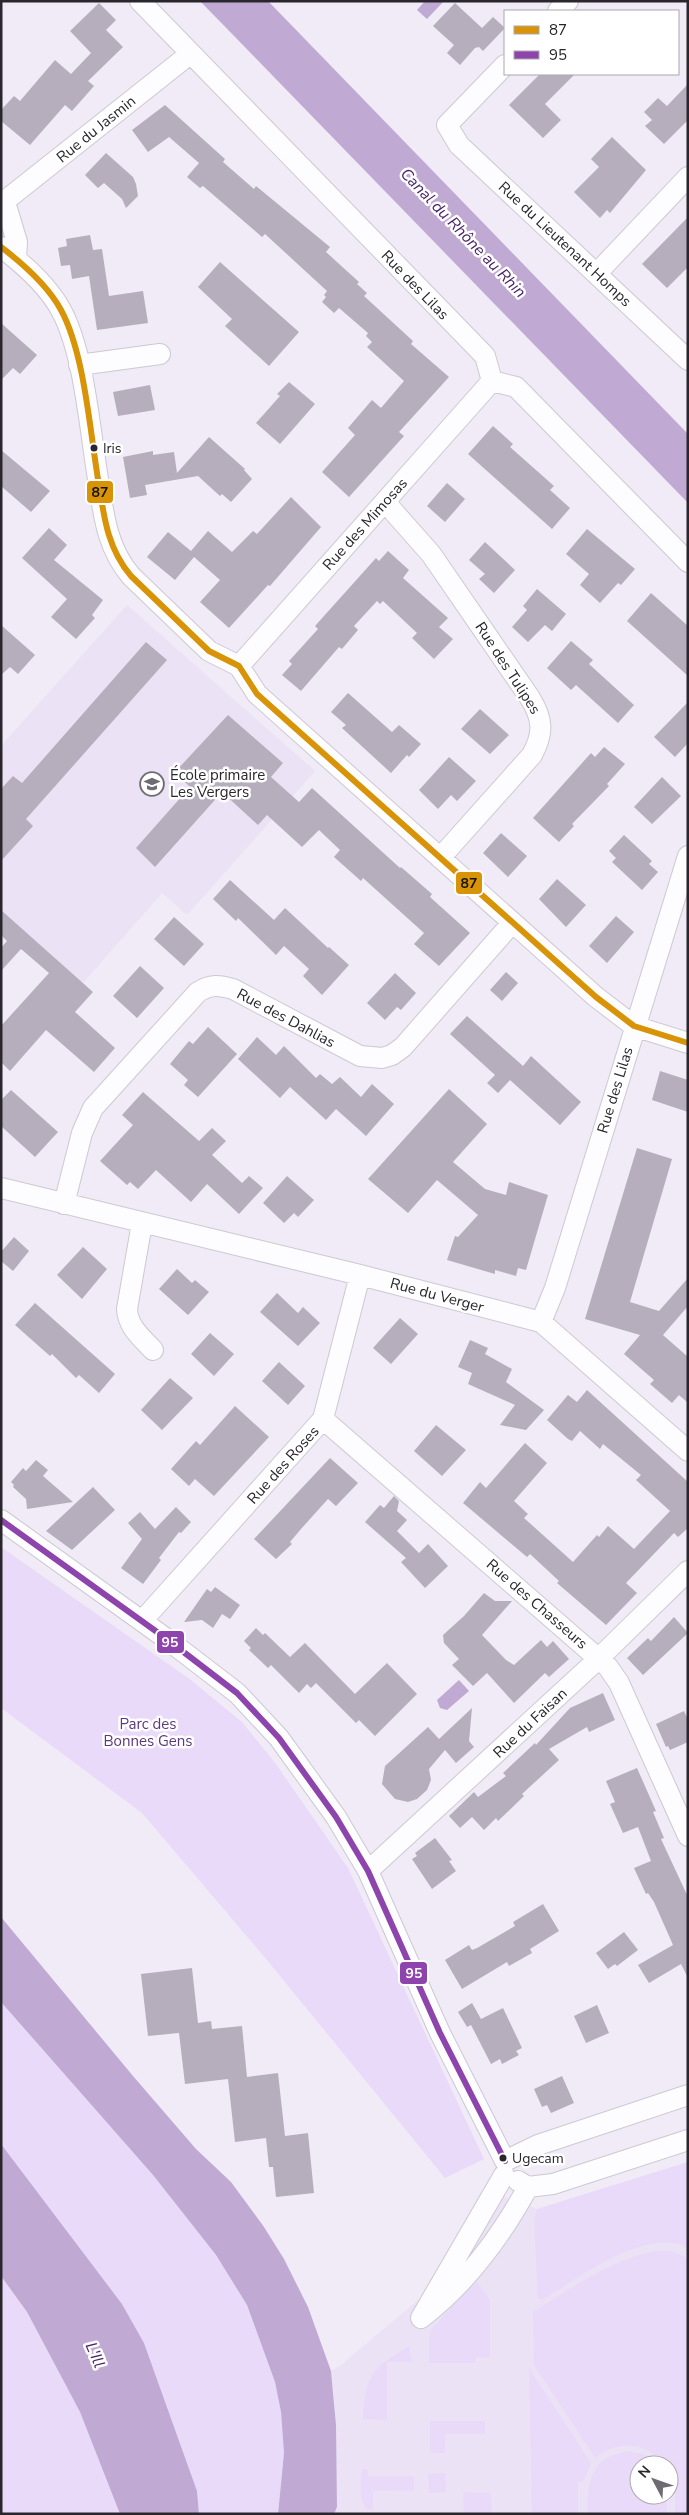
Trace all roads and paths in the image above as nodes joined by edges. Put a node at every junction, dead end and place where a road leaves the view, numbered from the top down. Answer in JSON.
{"nodes":[{"id":1,"x":140,"y":1,"type":"edge"},
{"id":2,"x":568,"y":1,"type":"edge"},
{"id":3,"x":559,"y":10,"type":"edge"},
{"id":4,"x":190,"y":54,"type":"junction"},
{"id":5,"x":504,"y":66,"type":"edge"},
{"id":6,"x":688,"y":177,"type":"edge"},
{"id":7,"x":3,"y":203,"type":"edge"},
{"id":8,"x":9,"y":253,"type":"edge"},
{"id":9,"x":597,"y":273,"type":"junction"},
{"id":10,"x":160,"y":354,"type":"dead end"},
{"id":11,"x":688,"y":360,"type":"edge"},
{"id":12,"x":79,"y":365,"type":"junction"},
{"id":13,"x":492,"y":381,"type":"junction"},
{"id":14,"x":385,"y":502,"type":"junction"},
{"id":15,"x":688,"y":562,"type":"edge"},
{"id":16,"x":239,"y":666,"type":"junction"},
{"id":17,"x":688,"y":856,"type":"edge"},
{"id":18,"x":440,"y":858,"type":"junction"},
{"id":19,"x":512,"y":923,"type":"junction"},
{"id":20,"x":634,"y":1026,"type":"junction"},
{"id":21,"x":688,"y":1043,"type":"edge"},
{"id":22,"x":1,"y":1188,"type":"edge"},
{"id":23,"x":64,"y":1204,"type":"junction"},
{"id":24,"x":142,"y":1223,"type":"junction"},
{"id":25,"x":360,"y":1275,"type":"junction"},
{"id":26,"x":541,"y":1322,"type":"junction"},
{"id":27,"x":153,"y":1350,"type":"dead end"},
{"id":28,"x":323,"y":1419,"type":"junction"},
{"id":29,"x":688,"y":1452,"type":"edge"},
{"id":30,"x":1,"y":1520,"type":"edge"},
{"id":31,"x":688,"y":1571,"type":"edge"},
{"id":32,"x":142,"y":1621,"type":"junction"},
{"id":33,"x":599,"y":1658,"type":"junction"},
{"id":34,"x":688,"y":1836,"type":"edge"},
{"id":35,"x":368,"y":1871,"type":"junction"},
{"id":36,"x":688,"y":2095,"type":"edge"},
{"id":37,"x":688,"y":2140,"type":"edge"},
{"id":38,"x":504,"y":2168,"type":"junction"},
{"id":39,"x":528,"y":2187,"type":"junction"}],
"edges":[{"from":1,"to":4,"type":"street","name":"Rue des Lilas"},
{"from":2,"to":3,"type":"street"},
{"from":4,"to":7,"type":"street","name":"Rue du Jasmin"},
{"from":4,"to":13,"type":"street","name":"Rue des Lilas"},
{"from":5,"to":9,"type":"street","name":"Rue du Lieutenant Homps"},
{"from":6,"to":9,"type":"street"},
{"from":7,"to":8,"type":"street"},
{"from":8,"to":12,"type":"street"},
{"from":9,"to":11,"type":"street","name":"Rue du Lieutenant Homps"},
{"from":10,"to":12,"type":"street"},
{"from":12,"to":16,"type":"street"},
{"from":13,"to":14,"type":"street","name":"Rue des Mimosas"},
{"from":13,"to":15,"type":"street"},
{"from":14,"to":16,"type":"street","name":"Rue des Mimosas"},
{"from":14,"to":18,"type":"street","name":"Rue des Tulipes"},
{"from":16,"to":18,"type":"street"},
{"from":17,"to":20,"type":"street","name":"Rue des Lilas"},
{"from":18,"to":19,"type":"street"},
{"from":19,"to":20,"type":"street"},
{"from":19,"to":23,"type":"street","name":"Rue des Dahlias"},
{"from":20,"to":21,"type":"street"},
{"from":20,"to":26,"type":"street","name":"Rue des Lilas"},
{"from":22,"to":23,"type":"street","name":"Rue du Verger"},
{"from":23,"to":24,"type":"street","name":"Rue du Verger"},
{"from":24,"to":25,"type":"street","name":"Rue du Verger"},
{"from":24,"to":27,"type":"street"},
{"from":25,"to":26,"type":"street","name":"Rue du Verger"},
{"from":25,"to":28,"type":"street","name":"Rue des Roses"},
{"from":26,"to":29,"type":"street","name":"Rue du Verger"},
{"from":28,"to":32,"type":"street","name":"Rue des Roses"},
{"from":28,"to":33,"type":"street","name":"Rue des Chasseurs"},
{"from":30,"to":32,"type":"street"},
{"from":31,"to":33,"type":"street","name":"Rue du Faisan"},
{"from":32,"to":35,"type":"street"},
{"from":33,"to":34,"type":"street","name":"Rue des Chasseurs"},
{"from":33,"to":35,"type":"street","name":"Rue du Faisan"},
{"from":35,"to":38,"type":"street"},
{"from":36,"to":38,"type":"street"},
{"from":37,"to":39,"type":"street"},
{"from":38,"to":39,"type":"street"},
{"from":38,"to":39,"type":"street"}]}
